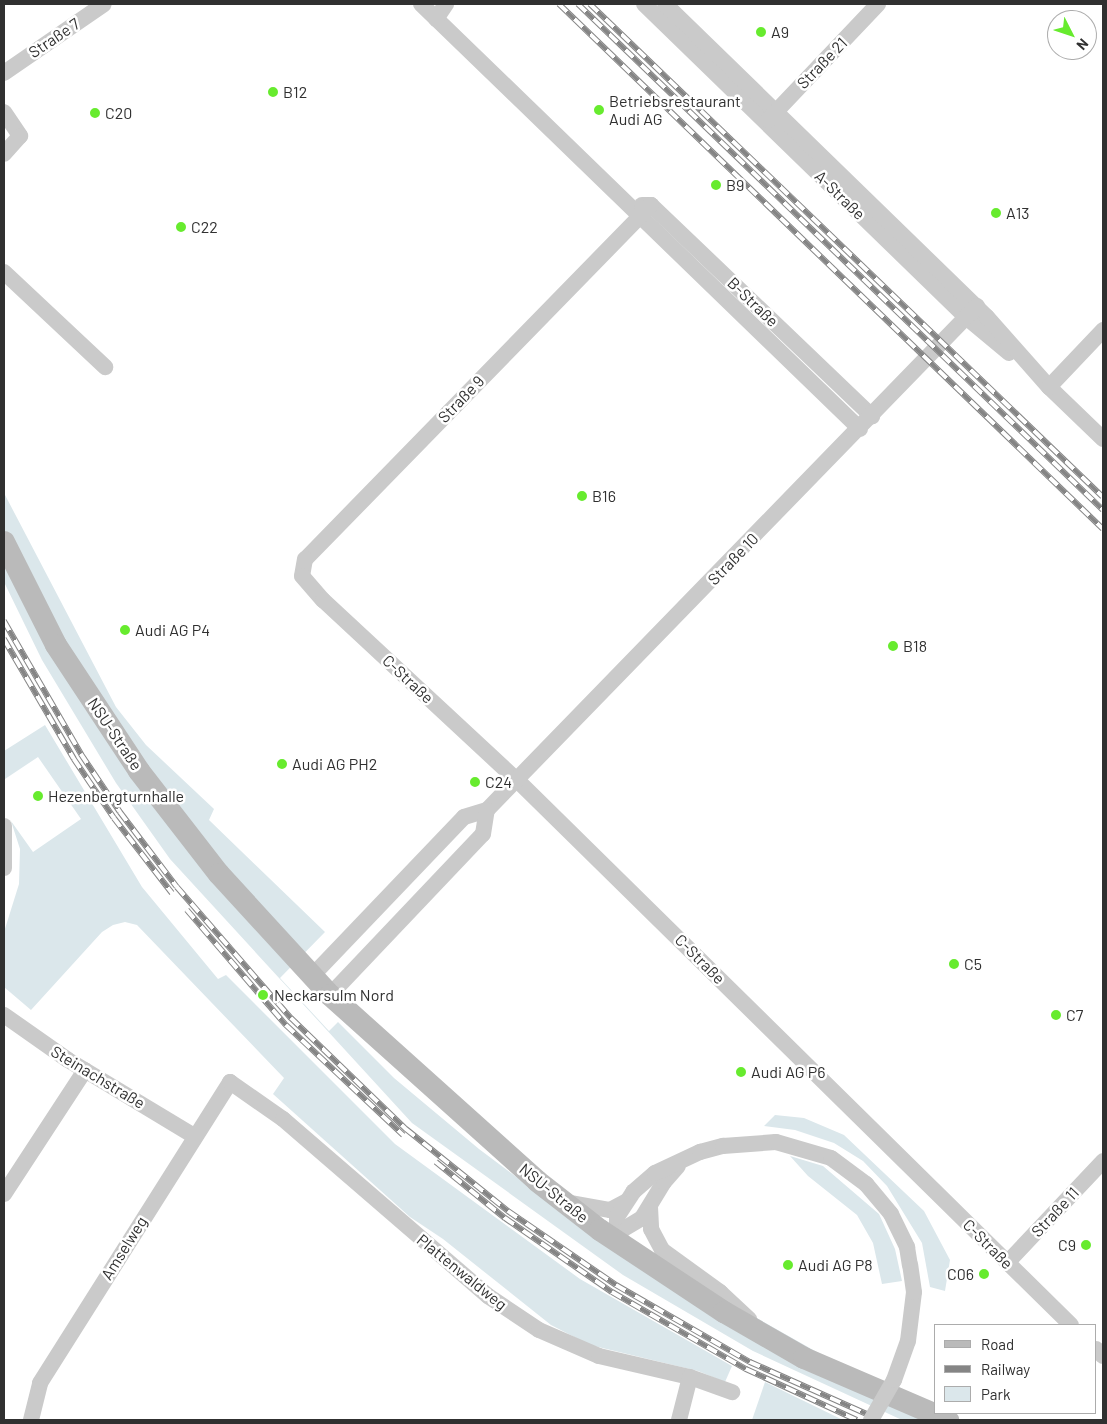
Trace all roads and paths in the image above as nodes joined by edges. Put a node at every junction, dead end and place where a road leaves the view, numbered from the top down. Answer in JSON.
{"nodes":[{"id":1,"x":104,"y":4,"type":"edge"},
{"id":2,"x":421,"y":4,"type":"edge"},
{"id":3,"x":446,"y":4,"type":"edge"},
{"id":4,"x":644,"y":4,"type":"edge"},
{"id":5,"x":665,"y":4,"type":"edge"},
{"id":6,"x":878,"y":4,"type":"edge"},
{"id":7,"x":436,"y":19,"type":"junction"},
{"id":8,"x":4,"y":73,"type":"edge"},
{"id":9,"x":4,"y":112,"type":"edge"},
{"id":10,"x":770,"y":117,"type":"junction"},
{"id":11,"x":4,"y":154,"type":"edge"},
{"id":12,"x":646,"y":211,"type":"junction"},
{"id":13,"x":4,"y":272,"type":"edge"},
{"id":14,"x":971,"y":312,"type":"junction"},
{"id":15,"x":1103,"y":330,"type":"edge"},
{"id":16,"x":105,"y":368,"type":"dead end"},
{"id":17,"x":1046,"y":383,"type":"junction"},
{"id":18,"x":872,"y":416,"type":"junction"},
{"id":19,"x":860,"y":429,"type":"junction"},
{"id":20,"x":1103,"y":439,"type":"edge"},
{"id":21,"x":4,"y":542,"type":"edge"},
{"id":22,"x":323,"y":600,"type":"joint"},
{"id":23,"x":517,"y":780,"type":"junction"},
{"id":24,"x":488,"y":810,"type":"junction"},
{"id":25,"x":4,"y":826,"type":"edge"},
{"id":26,"x":4,"y":868,"type":"edge"},
{"id":27,"x":312,"y":976,"type":"junction"},
{"id":28,"x":330,"y":995,"type":"junction"},
{"id":29,"x":4,"y":1015,"type":"edge"},
{"id":30,"x":85,"y":1070,"type":"junction"},
{"id":31,"x":230,"y":1082,"type":"joint"},
{"id":32,"x":194,"y":1136,"type":"junction"},
{"id":33,"x":1103,"y":1161,"type":"edge"},
{"id":34,"x":681,"y":1162,"type":"junction"},
{"id":35,"x":5,"y":1191,"type":"edge"},
{"id":36,"x":562,"y":1201,"type":"junction"},
{"id":37,"x":625,"y":1202,"type":"junction"},
{"id":38,"x":650,"y":1208,"type":"junction"},
{"id":39,"x":615,"y":1238,"type":"junction"},
{"id":40,"x":1007,"y":1263,"type":"junction"},
{"id":41,"x":1070,"y":1324,"type":"edge"},
{"id":42,"x":768,"y":1337,"type":"junction"},
{"id":43,"x":690,"y":1377,"type":"junction"},
{"id":44,"x":732,"y":1392,"type":"dead end"},
{"id":45,"x":934,"y":1414,"type":"edge"},
{"id":46,"x":934,"y":1414,"type":"edge"},
{"id":47,"x":31,"y":1420,"type":"edge"},
{"id":48,"x":680,"y":1420,"type":"edge"},
{"id":49,"x":871,"y":1420,"type":"edge"},
{"id":50,"x":948,"y":1420,"type":"edge"}],
"edges":[{"from":1,"to":8,"type":"street","name":"Straße 7"},
{"from":2,"to":7,"type":"street"},
{"from":3,"to":7,"type":"street"},
{"from":4,"to":10,"type":"street","name":"A-Straße"},
{"from":5,"to":10,"type":"street","name":"A-Straße"},
{"from":6,"to":10,"type":"street","name":"Straße 21"},
{"from":7,"to":12,"type":"street"},
{"from":9,"to":11,"type":"street"},
{"from":10,"to":14,"type":"street","name":"A-Straße"},
{"from":12,"to":18,"type":"street","name":"B-Straße"},
{"from":12,"to":19,"type":"street","name":"B-Straße"},
{"from":12,"to":22,"type":"street","name":"Straße 9"},
{"from":13,"to":16,"type":"street"},
{"from":14,"to":17,"type":"street","name":"A-Straße"},
{"from":14,"to":18,"type":"street","name":"Straße 10"},
{"from":15,"to":17,"type":"street"},
{"from":17,"to":20,"type":"street","name":"A-Straße"},
{"from":18,"to":19,"type":"street","name":"Straße 10"},
{"from":19,"to":23,"type":"street","name":"Straße 10"},
{"from":21,"to":27,"type":"main road","name":"NSU-Straße"},
{"from":22,"to":23,"type":"street","name":"C-Straße"},
{"from":23,"to":24,"type":"street","name":"Straße 10"},
{"from":23,"to":40,"type":"street","name":"C-Straße"},
{"from":24,"to":27,"type":"street"},
{"from":24,"to":28,"type":"street"},
{"from":25,"to":26,"type":"street"},
{"from":27,"to":28,"type":"main road","name":"NSU-Straße"},
{"from":28,"to":36,"type":"main road","name":"NSU-Straße"},
{"from":29,"to":30,"type":"street","name":"Steinachstraße"},
{"from":30,"to":32,"type":"street","name":"Steinachstraße"},
{"from":30,"to":35,"type":"street"},
{"from":31,"to":32,"type":"street","name":"Amselweg"},
{"from":31,"to":43,"type":"street","name":"Plattenwaldweg"},
{"from":32,"to":47,"type":"street","name":"Amselweg"},
{"from":33,"to":40,"type":"street","name":"Straße 11"},
{"from":34,"to":37,"type":"street"},
{"from":34,"to":38,"type":"street"},
{"from":34,"to":49,"type":"street","bridge":true},
{"from":36,"to":37,"type":"street"},
{"from":36,"to":39,"type":"main road","name":"NSU-Straße"},
{"from":37,"to":39,"type":"street"},
{"from":38,"to":39,"type":"street"},
{"from":38,"to":42,"type":"street"},
{"from":39,"to":42,"type":"main road","name":"NSU-Straße"},
{"from":40,"to":41,"type":"street","name":"C-Straße"},
{"from":42,"to":45,"type":"main road","name":"NSU-Straße"},
{"from":43,"to":44,"type":"street","name":"Plattenwaldweg"},
{"from":43,"to":48,"type":"street"},
{"from":46,"to":50,"type":"main road","name":"NSU-Straße"}]}
